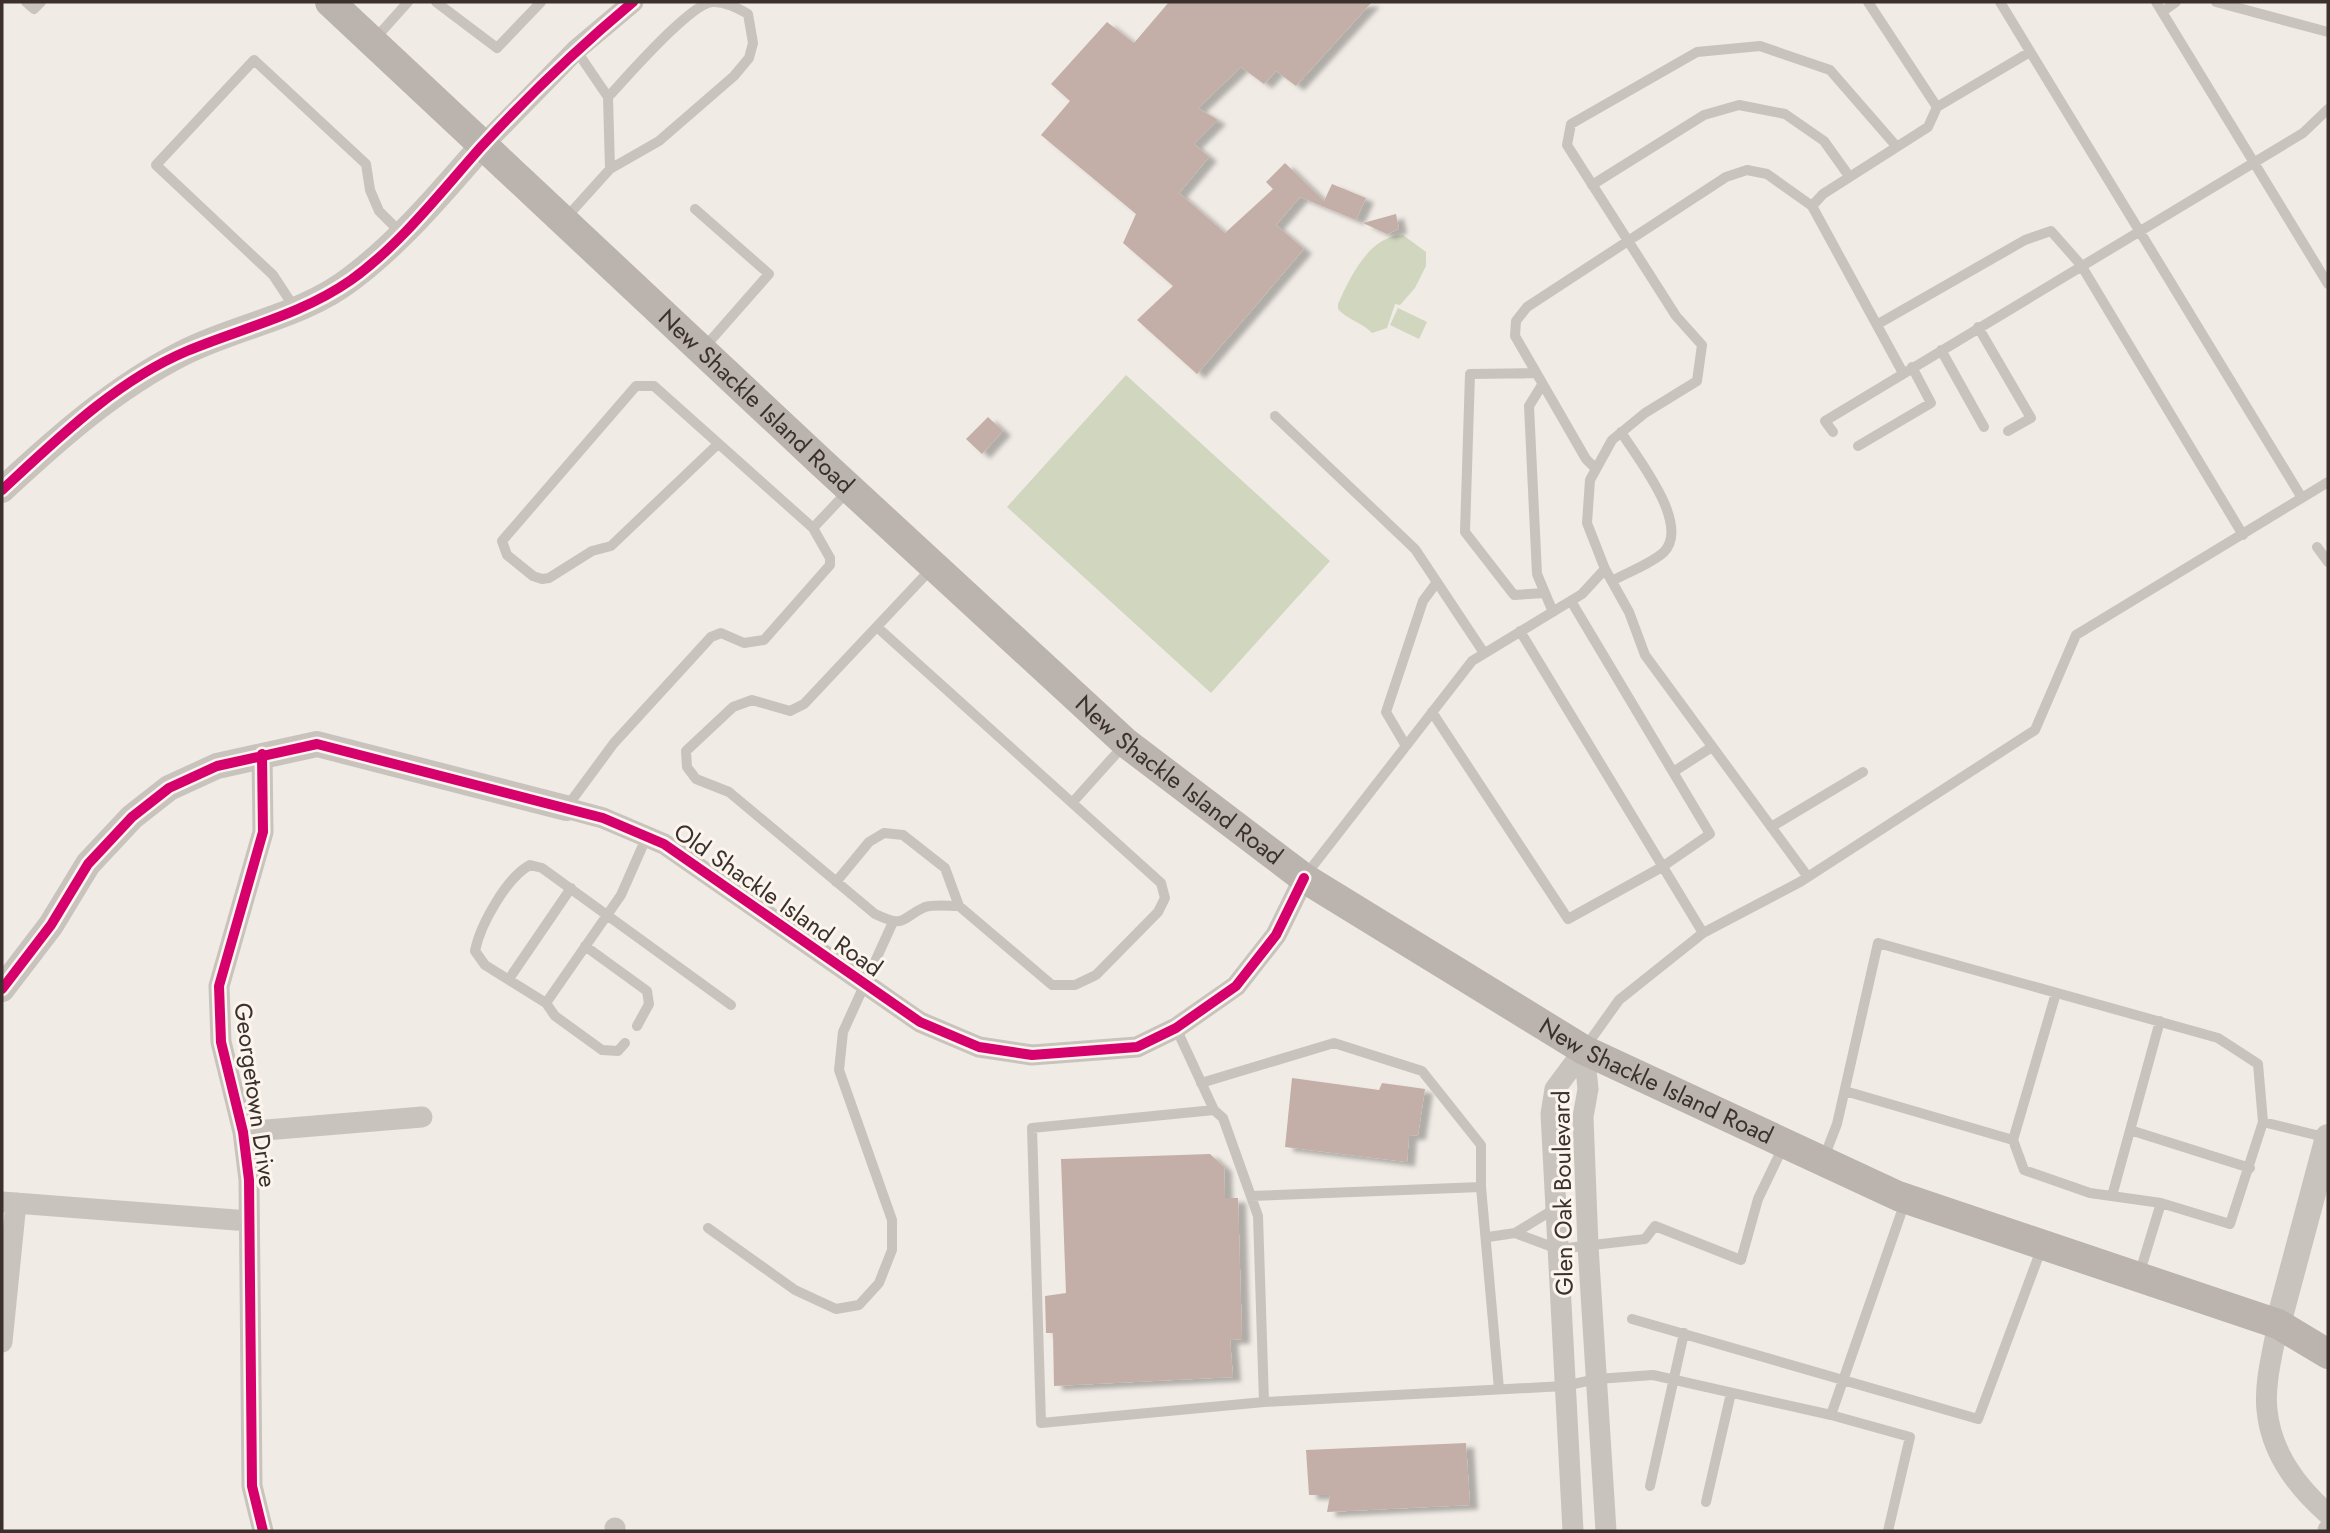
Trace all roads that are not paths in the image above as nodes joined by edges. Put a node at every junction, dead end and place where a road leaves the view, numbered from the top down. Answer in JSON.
{"nodes":[{"id":1,"x":26,"y":2,"type":"edge"},
{"id":2,"x":41,"y":2,"type":"edge"},
{"id":3,"x":330,"y":2,"type":"edge"},
{"id":4,"x":408,"y":2,"type":"edge"},
{"id":5,"x":436,"y":2,"type":"edge"},
{"id":6,"x":541,"y":2,"type":"edge"},
{"id":7,"x":633,"y":2,"type":"edge"},
{"id":8,"x":1868,"y":2,"type":"edge"},
{"id":9,"x":2000,"y":2,"type":"edge"},
{"id":10,"x":2156,"y":2,"type":"edge"},
{"id":11,"x":2176,"y":2,"type":"edge"},
{"id":12,"x":2216,"y":2,"type":"edge"},
{"id":13,"x":698,"y":5,"type":"edge"},
{"id":14,"x":2162,"y":12,"type":"junction"},
{"id":15,"x":2328,"y":32,"type":"edge"},
{"id":16,"x":373,"y":41,"type":"junction"},
{"id":17,"x":576,"y":50,"type":"junction"},
{"id":18,"x":2029,"y":52,"type":"junction"},
{"id":19,"x":607,"y":97,"type":"junction"},
{"id":20,"x":1937,"y":107,"type":"junction"},
{"id":21,"x":2328,"y":109,"type":"edge"},
{"id":22,"x":482,"y":146,"type":"junction"},
{"id":23,"x":1897,"y":147,"type":"junction"},
{"id":24,"x":2254,"y":160,"type":"junction"},
{"id":25,"x":610,"y":169,"type":"junction"},
{"id":26,"x":1849,"y":176,"type":"junction"},
{"id":27,"x":1592,"y":185,"type":"junction"},
{"id":28,"x":1812,"y":206,"type":"junction"},
{"id":29,"x":695,"y":209,"type":"dead end"},
{"id":30,"x":562,"y":221,"type":"junction"},
{"id":31,"x":2138,"y":230,"type":"junction"},
{"id":32,"x":401,"y":233,"type":"junction"},
{"id":33,"x":1629,"y":242,"type":"junction"},
{"id":34,"x":2081,"y":265,"type":"junction"},
{"id":35,"x":2328,"y":284,"type":"edge"},
{"id":36,"x":297,"y":311,"type":"junction"},
{"id":37,"x":1878,"y":324,"type":"junction"},
{"id":38,"x":1978,"y":327,"type":"junction"},
{"id":39,"x":1941,"y":350,"type":"junction"},
{"id":40,"x":701,"y":351,"type":"junction"},
{"id":41,"x":1907,"y":370,"type":"junction"},
{"id":42,"x":1535,"y":373,"type":"junction"},
{"id":43,"x":1542,"y":385,"type":"junction"},
{"id":44,"x":1275,"y":416,"type":"dead end"},
{"id":45,"x":1984,"y":427,"type":"dead end"},
{"id":46,"x":2008,"y":431,"type":"dead end"},
{"id":47,"x":1621,"y":432,"type":"junction"},
{"id":48,"x":1833,"y":432,"type":"dead end"},
{"id":49,"x":718,"y":444,"type":"junction"},
{"id":50,"x":1858,"y":446,"type":"dead end"},
{"id":51,"x":1596,"y":469,"type":"junction"},
{"id":52,"x":2328,"y":482,"type":"edge"},
{"id":53,"x":849,"y":489,"type":"junction"},
{"id":54,"x":2,"y":490,"type":"edge"},
{"id":55,"x":2302,"y":498,"type":"junction"},
{"id":56,"x":813,"y":528,"type":"junction"},
{"id":57,"x":2243,"y":535,"type":"junction"},
{"id":58,"x":2316,"y":547,"type":"dead end"},
{"id":59,"x":2328,"y":562,"type":"edge"},
{"id":60,"x":934,"y":566,"type":"junction"},
{"id":61,"x":1605,"y":569,"type":"junction"},
{"id":62,"x":1612,"y":581,"type":"junction"},
{"id":63,"x":1437,"y":582,"type":"junction"},
{"id":64,"x":1545,"y":593,"type":"junction"},
{"id":65,"x":1571,"y":601,"type":"junction"},
{"id":66,"x":1553,"y":612,"type":"junction"},
{"id":67,"x":877,"y":626,"type":"junction"},
{"id":68,"x":1520,"y":631,"type":"junction"},
{"id":69,"x":1484,"y":653,"type":"junction"},
{"id":70,"x":1432,"y":712,"type":"junction"},
{"id":71,"x":1126,"y":743,"type":"junction"},
{"id":72,"x":1406,"y":746,"type":"junction"},
{"id":73,"x":1712,"y":747,"type":"junction"},
{"id":74,"x":262,"y":754,"type":"junction"},
{"id":75,"x":1673,"y":772,"type":"junction"},
{"id":76,"x":1863,"y":772,"type":"dead end"},
{"id":77,"x":1072,"y":803,"type":"junction"},
{"id":78,"x":566,"y":807,"type":"junction"},
{"id":79,"x":1771,"y":827,"type":"junction"},
{"id":80,"x":647,"y":836,"type":"junction"},
{"id":81,"x":1662,"y":867,"type":"junction"},
{"id":82,"x":1808,"y":877,"type":"junction"},
{"id":83,"x":1304,"y":878,"type":"junction"},
{"id":84,"x":836,"y":882,"type":"junction"},
{"id":85,"x":571,"y":888,"type":"junction"},
{"id":86,"x":959,"y":906,"type":"junction"},
{"id":87,"x":608,"y":914,"type":"junction"},
{"id":88,"x":893,"y":922,"type":"junction"},
{"id":89,"x":1703,"y":933,"type":"junction"},
{"id":90,"x":585,"y":946,"type":"junction"},
{"id":91,"x":509,"y":979,"type":"junction"},
{"id":92,"x":865,"y":985,"type":"junction"},
{"id":93,"x":2,"y":989,"type":"edge"},
{"id":94,"x":2056,"y":993,"type":"junction"},
{"id":95,"x":546,"y":1003,"type":"junction"},
{"id":96,"x":731,"y":1005,"type":"dead end"},
{"id":97,"x":2160,"y":1021,"type":"junction"},
{"id":98,"x":637,"y":1026,"type":"dead end"},
{"id":99,"x":1176,"y":1028,"type":"junction"},
{"id":100,"x":625,"y":1043,"type":"dead end"},
{"id":101,"x":1584,"y":1050,"type":"junction"},
{"id":102,"x":1201,"y":1083,"type":"junction"},
{"id":103,"x":1845,"y":1091,"type":"junction"},
{"id":104,"x":1214,"y":1110,"type":"junction"},
{"id":105,"x":422,"y":1117,"type":"dead end"},
{"id":106,"x":2263,"y":1122,"type":"junction"},
{"id":107,"x":2130,"y":1130,"type":"junction"},
{"id":108,"x":243,"y":1132,"type":"junction"},
{"id":109,"x":2328,"y":1138,"type":"edge"},
{"id":110,"x":2014,"y":1140,"type":"junction"},
{"id":111,"x":1784,"y":1144,"type":"junction"},
{"id":112,"x":1822,"y":1161,"type":"junction"},
{"id":113,"x":2250,"y":1168,"type":"junction"},
{"id":114,"x":1481,"y":1187,"type":"junction"},
{"id":115,"x":1251,"y":1196,"type":"junction"},
{"id":116,"x":2112,"y":1196,"type":"junction"},
{"id":117,"x":1905,"y":1199,"type":"junction"},
{"id":118,"x":9,"y":1203,"type":"edge"},
{"id":119,"x":2161,"y":1203,"type":"junction"},
{"id":120,"x":1556,"y":1208,"type":"junction"},
{"id":121,"x":249,"y":1221,"type":"junction"},
{"id":122,"x":708,"y":1228,"type":"dead end"},
{"id":123,"x":1515,"y":1233,"type":"junction"},
{"id":124,"x":1488,"y":1237,"type":"junction"},
{"id":125,"x":2043,"y":1245,"type":"junction"},
{"id":126,"x":1588,"y":1246,"type":"junction"},
{"id":127,"x":1559,"y":1249,"type":"junction"},
{"id":128,"x":2138,"y":1277,"type":"junction"},
{"id":129,"x":1632,"y":1319,"type":"dead end"},
{"id":130,"x":2277,"y":1324,"type":"junction"},
{"id":131,"x":2328,"y":1330,"type":"edge"},
{"id":132,"x":1684,"y":1333,"type":"junction"},
{"id":133,"x":2,"y":1342,"type":"edge"},
{"id":134,"x":2328,"y":1354,"type":"edge"},
{"id":135,"x":1844,"y":1378,"type":"junction"},
{"id":136,"x":1597,"y":1379,"type":"junction"},
{"id":137,"x":1674,"y":1380,"type":"junction"},
{"id":138,"x":1564,"y":1386,"type":"junction"},
{"id":139,"x":1499,"y":1390,"type":"junction"},
{"id":140,"x":1731,"y":1393,"type":"junction"},
{"id":141,"x":1264,"y":1402,"type":"junction"},
{"id":142,"x":1831,"y":1415,"type":"junction"},
{"id":143,"x":1650,"y":1486,"type":"dead end"},
{"id":144,"x":1706,"y":1502,"type":"dead end"},
{"id":145,"x":2328,"y":1514,"type":"edge"},
{"id":146,"x":263,"y":1531,"type":"edge"},
{"id":147,"x":1573,"y":1531,"type":"edge"},
{"id":148,"x":1606,"y":1531,"type":"edge"},
{"id":149,"x":1888,"y":1531,"type":"edge"}],
"edges":[{"from":1,"to":2,"type":"lane"},
{"from":3,"to":16,"type":"main road","name":"New Shackle Island Road"},
{"from":4,"to":16,"type":"lane"},
{"from":5,"to":6,"type":"lane"},
{"from":7,"to":17,"type":"street"},
{"from":8,"to":20,"type":"lane"},
{"from":9,"to":18,"type":"lane"},
{"from":10,"to":14,"type":"lane"},
{"from":11,"to":14,"type":"lane"},
{"from":12,"to":15,"type":"lane"},
{"from":13,"to":19,"type":"lane"},
{"from":13,"to":25,"type":"lane"},
{"from":14,"to":24,"type":"lane"},
{"from":16,"to":22,"type":"main road","name":"New Shackle Island Road"},
{"from":17,"to":19,"type":"lane"},
{"from":17,"to":22,"type":"street"},
{"from":18,"to":20,"type":"lane"},
{"from":18,"to":31,"type":"lane"},
{"from":19,"to":25,"type":"lane"},
{"from":20,"to":23,"type":"lane"},
{"from":21,"to":24,"type":"lane"},
{"from":22,"to":30,"type":"main road","name":"New Shackle Island Road"},
{"from":22,"to":32,"type":"street"},
{"from":23,"to":26,"type":"lane"},
{"from":23,"to":27,"type":"lane"},
{"from":24,"to":31,"type":"lane"},
{"from":24,"to":35,"type":"lane"},
{"from":25,"to":30,"type":"lane"},
{"from":26,"to":27,"type":"lane"},
{"from":26,"to":28,"type":"lane"},
{"from":27,"to":33,"type":"lane"},
{"from":28,"to":33,"type":"lane"},
{"from":28,"to":37,"type":"lane"},
{"from":29,"to":40,"type":"lane"},
{"from":30,"to":40,"type":"main road","name":"New Shackle Island Road"},
{"from":31,"to":34,"type":"lane"},
{"from":31,"to":55,"type":"lane"},
{"from":32,"to":36,"type":"street"},
{"from":32,"to":36,"type":"lane"},
{"from":33,"to":42,"type":"lane"},
{"from":33,"to":47,"type":"lane"},
{"from":34,"to":37,"type":"lane"},
{"from":34,"to":38,"type":"lane"},
{"from":34,"to":57,"type":"lane"},
{"from":36,"to":54,"type":"street"},
{"from":37,"to":41,"type":"lane"},
{"from":38,"to":39,"type":"lane"},
{"from":38,"to":46,"type":"lane"},
{"from":39,"to":41,"type":"lane"},
{"from":39,"to":45,"type":"lane"},
{"from":40,"to":53,"type":"main road","name":"New Shackle Island Road"},
{"from":41,"to":48,"type":"lane"},
{"from":41,"to":50,"type":"lane"},
{"from":42,"to":43,"type":"lane"},
{"from":42,"to":64,"type":"lane"},
{"from":43,"to":51,"type":"lane"},
{"from":43,"to":64,"type":"lane"},
{"from":44,"to":63,"type":"lane"},
{"from":47,"to":51,"type":"lane"},
{"from":47,"to":62,"type":"lane"},
{"from":49,"to":49,"type":"lane"},
{"from":49,"to":56,"type":"lane"},
{"from":51,"to":61,"type":"lane"},
{"from":52,"to":55,"type":"lane"},
{"from":53,"to":56,"type":"lane"},
{"from":53,"to":60,"type":"main road","name":"New Shackle Island Road"},
{"from":55,"to":57,"type":"lane"},
{"from":56,"to":78,"type":"lane"},
{"from":57,"to":82,"type":"lane"},
{"from":58,"to":59,"type":"lane"},
{"from":60,"to":67,"type":"lane"},
{"from":60,"to":71,"type":"main road","name":"New Shackle Island Road"},
{"from":61,"to":62,"type":"lane"},
{"from":61,"to":65,"type":"lane"},
{"from":62,"to":73,"type":"lane"},
{"from":63,"to":69,"type":"lane"},
{"from":63,"to":72,"type":"lane"},
{"from":64,"to":66,"type":"lane"},
{"from":65,"to":66,"type":"lane"},
{"from":65,"to":75,"type":"lane"},
{"from":66,"to":68,"type":"lane"},
{"from":67,"to":77,"type":"lane"},
{"from":67,"to":84,"type":"lane"},
{"from":68,"to":69,"type":"lane"},
{"from":68,"to":81,"type":"lane"},
{"from":69,"to":70,"type":"lane"},
{"from":70,"to":72,"type":"lane"},
{"from":70,"to":81,"type":"lane"},
{"from":71,"to":77,"type":"lane"},
{"from":71,"to":83,"type":"main road","name":"New Shackle Island Road"},
{"from":72,"to":83,"type":"lane"},
{"from":73,"to":75,"type":"lane"},
{"from":73,"to":79,"type":"lane"},
{"from":74,"to":78,"type":"street","name":"Old Shackle Island Road"},
{"from":74,"to":93,"type":"street","name":"Old Shackle Island Road"},
{"from":74,"to":108,"type":"street","name":"Georgetown Drive"},
{"from":75,"to":81,"type":"lane"},
{"from":76,"to":79,"type":"lane"},
{"from":77,"to":86,"type":"lane"},
{"from":78,"to":80,"type":"street","name":"Old Shackle Island Road"},
{"from":79,"to":82,"type":"lane"},
{"from":80,"to":87,"type":"lane"},
{"from":80,"to":92,"type":"street","name":"Old Shackle Island Road"},
{"from":81,"to":89,"type":"lane"},
{"from":82,"to":89,"type":"lane"},
{"from":83,"to":99,"type":"street","name":"Old Shackle Island Road"},
{"from":83,"to":101,"type":"main road","name":"New Shackle Island Road"},
{"from":84,"to":86,"type":"lane"},
{"from":84,"to":88,"type":"lane"},
{"from":85,"to":87,"type":"lane"},
{"from":85,"to":91,"type":"lane"},
{"from":85,"to":91,"type":"lane"},
{"from":86,"to":88,"type":"lane"},
{"from":87,"to":90,"type":"lane"},
{"from":87,"to":96,"type":"lane"},
{"from":88,"to":92,"type":"lane"},
{"from":89,"to":101,"type":"lane"},
{"from":90,"to":95,"type":"lane"},
{"from":90,"to":98,"type":"lane"},
{"from":91,"to":95,"type":"lane"},
{"from":92,"to":99,"type":"street","name":"Old Shackle Island Road"},
{"from":92,"to":122,"type":"lane"},
{"from":94,"to":97,"type":"lane"},
{"from":94,"to":103,"type":"lane"},
{"from":94,"to":110,"type":"lane"},
{"from":95,"to":100,"type":"lane"},
{"from":97,"to":106,"type":"lane"},
{"from":97,"to":107,"type":"lane"},
{"from":99,"to":102,"type":"lane"},
{"from":101,"to":111,"type":"main road","name":"New Shackle Island Road"},
{"from":101,"to":120,"type":"street","name":"Glen Oak Boulevard"},
{"from":101,"to":126,"type":"street","name":"Glen Oak Boulevard"},
{"from":102,"to":104,"type":"lane"},
{"from":102,"to":114,"type":"lane"},
{"from":103,"to":110,"type":"lane"},
{"from":103,"to":112,"type":"lane"},
{"from":104,"to":115,"type":"lane"},
{"from":104,"to":141,"type":"lane"},
{"from":105,"to":108,"type":"street"},
{"from":106,"to":109,"type":"lane"},
{"from":106,"to":113,"type":"lane"},
{"from":107,"to":113,"type":"lane"},
{"from":107,"to":116,"type":"lane"},
{"from":108,"to":121,"type":"street","name":"Georgetown Drive"},
{"from":109,"to":130,"type":"street"},
{"from":110,"to":116,"type":"lane"},
{"from":111,"to":112,"type":"main road","name":"New Shackle Island Road"},
{"from":111,"to":126,"type":"lane"},
{"from":112,"to":117,"type":"main road","name":"New Shackle Island Road"},
{"from":113,"to":119,"type":"lane"},
{"from":114,"to":115,"type":"lane"},
{"from":114,"to":124,"type":"lane"},
{"from":115,"to":141,"type":"lane"},
{"from":116,"to":119,"type":"lane"},
{"from":117,"to":125,"type":"main road","name":"New Shackle Island Road"},
{"from":117,"to":135,"type":"lane"},
{"from":118,"to":121,"type":"street"},
{"from":118,"to":133,"type":"street"},
{"from":119,"to":128,"type":"lane"},
{"from":120,"to":123,"type":"lane"},
{"from":120,"to":127,"type":"street","name":"Glen Oak Boulevard"},
{"from":121,"to":146,"type":"street","name":"Georgetown Drive"},
{"from":123,"to":124,"type":"lane"},
{"from":123,"to":127,"type":"lane"},
{"from":124,"to":139,"type":"lane"},
{"from":125,"to":128,"type":"main road","name":"New Shackle Island Road"},
{"from":125,"to":135,"type":"lane"},
{"from":126,"to":127,"type":"lane"},
{"from":126,"to":136,"type":"street","name":"Glen Oak Boulevard"},
{"from":127,"to":138,"type":"street","name":"Glen Oak Boulevard"},
{"from":128,"to":130,"type":"main road","name":"New Shackle Island Road"},
{"from":129,"to":132,"type":"lane"},
{"from":130,"to":131,"type":"main road","name":"New Shackle Island Road"},
{"from":130,"to":134,"type":"main road","name":"New Shackle Island Road"},
{"from":130,"to":145,"type":"street"},
{"from":132,"to":135,"type":"lane"},
{"from":132,"to":137,"type":"lane"},
{"from":135,"to":142,"type":"lane"},
{"from":136,"to":137,"type":"lane"},
{"from":136,"to":138,"type":"lane"},
{"from":136,"to":148,"type":"street","name":"Glen Oak Boulevard"},
{"from":137,"to":140,"type":"lane"},
{"from":137,"to":143,"type":"lane"},
{"from":138,"to":139,"type":"lane"},
{"from":138,"to":147,"type":"street","name":"Glen Oak Boulevard"},
{"from":139,"to":141,"type":"lane"},
{"from":140,"to":142,"type":"lane"},
{"from":140,"to":144,"type":"lane"},
{"from":142,"to":149,"type":"lane"}]}
